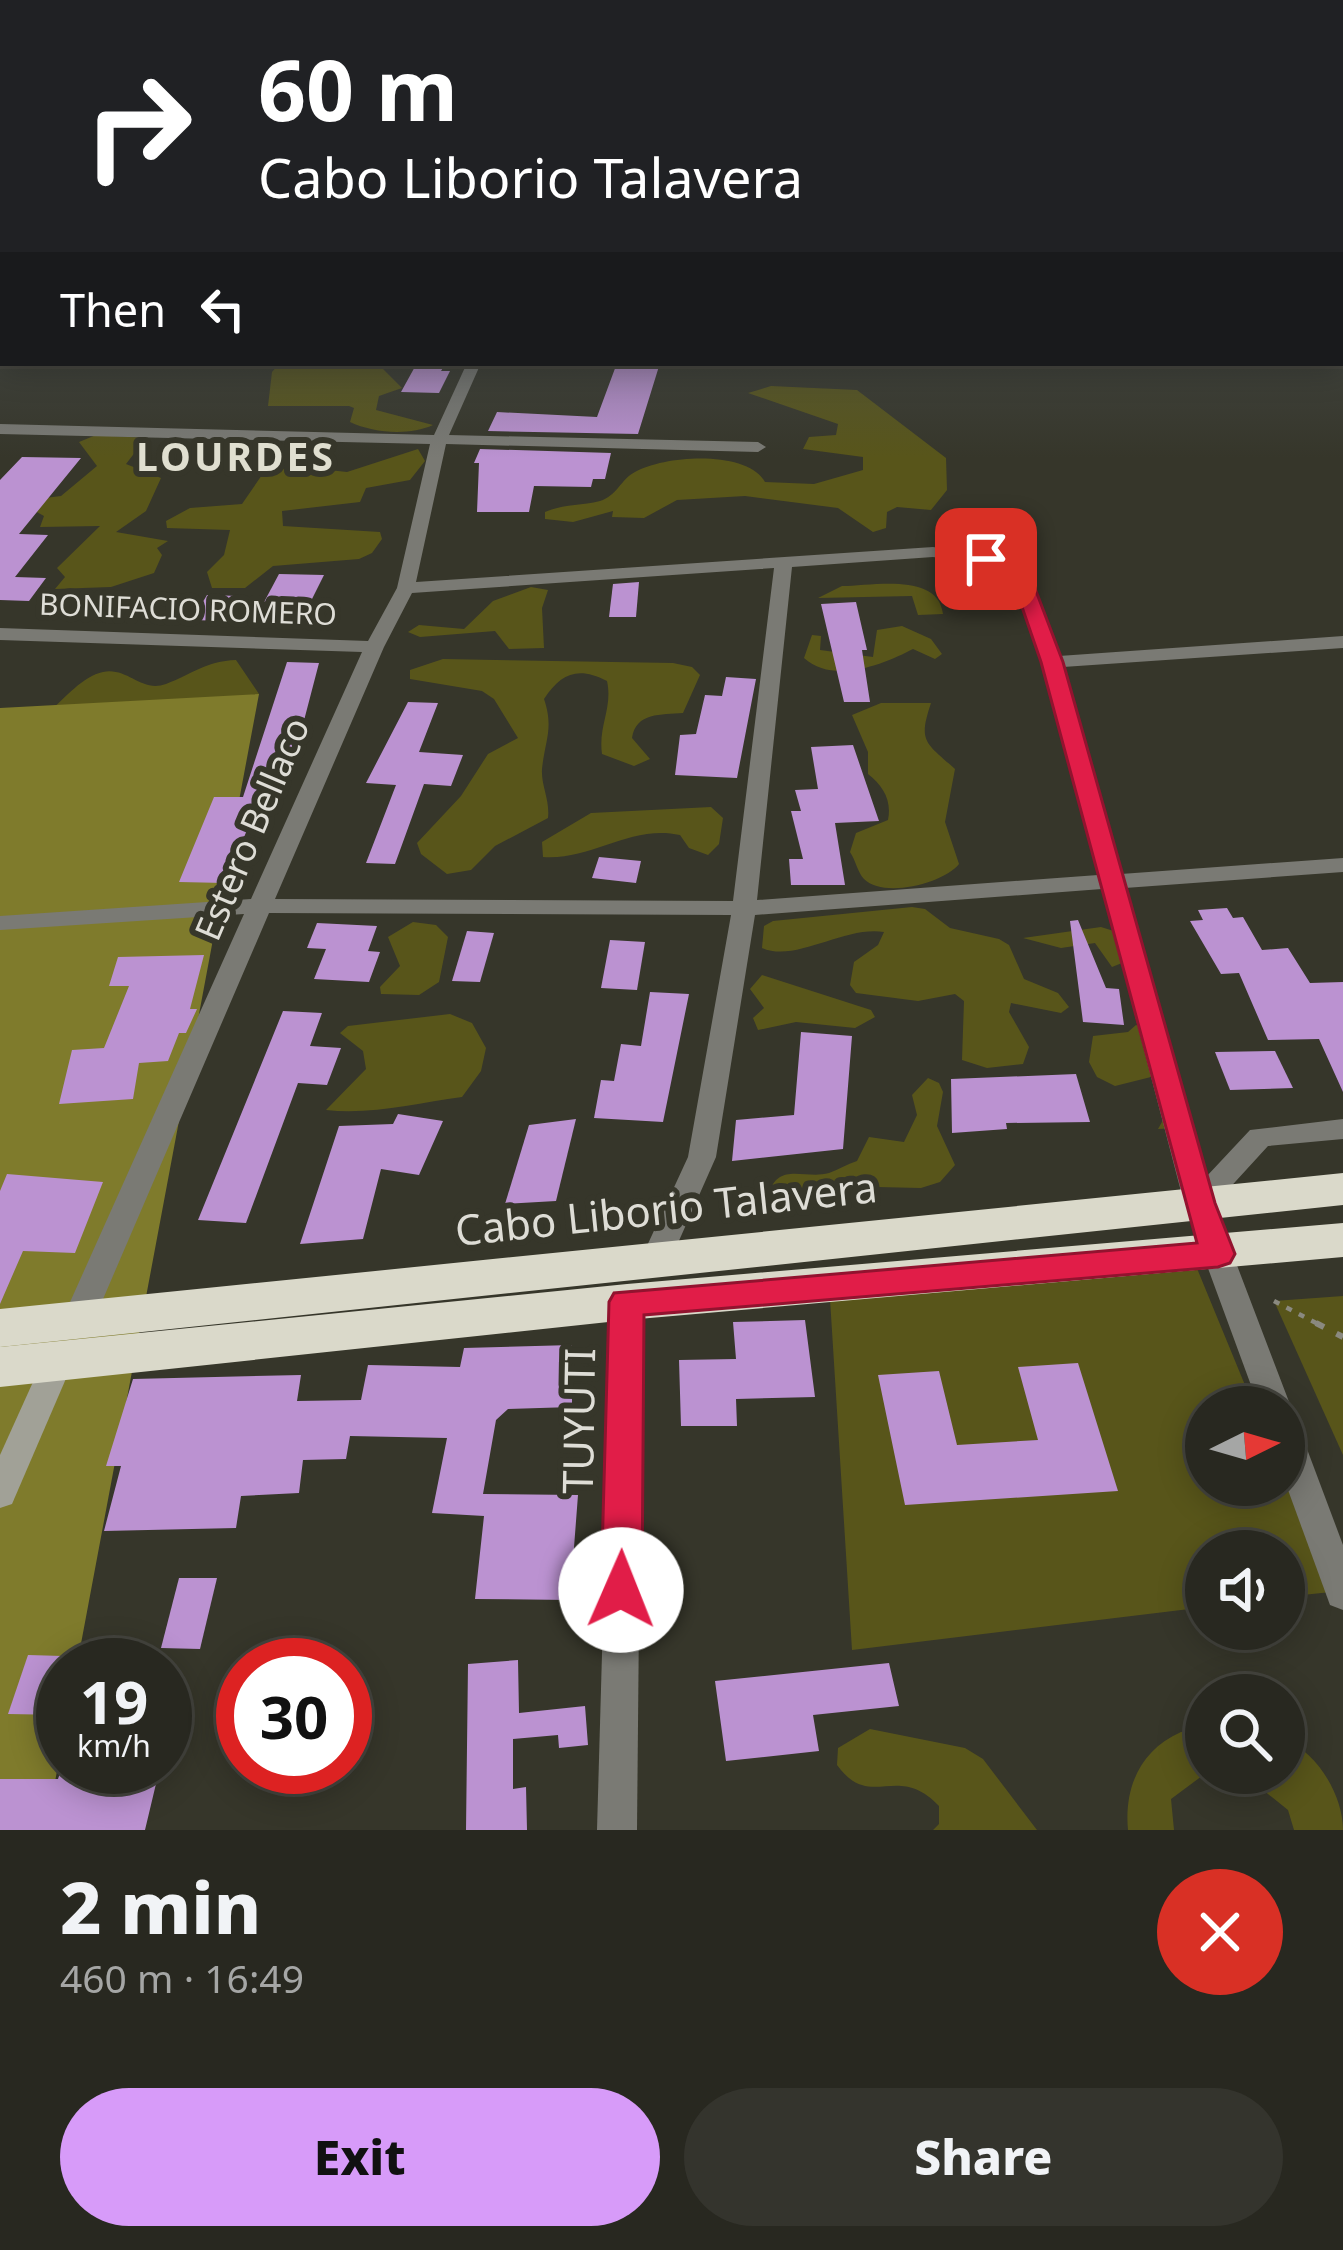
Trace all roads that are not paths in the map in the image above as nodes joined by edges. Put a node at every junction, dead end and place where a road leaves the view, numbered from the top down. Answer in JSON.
{"nodes":[{"id":1,"x":473,"y":366,"type":"edge"},
{"id":2,"x":0,"y":429,"type":"edge"},
{"id":3,"x":438,"y":443,"type":"junction"},
{"id":4,"x":758,"y":447,"type":"dead end"},
{"id":5,"x":784,"y":563,"type":"junction"},
{"id":6,"x":406,"y":588,"type":"junction"},
{"id":7,"x":0,"y":634,"type":"edge"},
{"id":8,"x":1343,"y":642,"type":"edge"},
{"id":9,"x":374,"y":647,"type":"junction"},
{"id":10,"x":1052,"y":662,"type":"junction"},
{"id":11,"x":1343,"y":866,"type":"edge"},
{"id":12,"x":1109,"y":879,"type":"junction"},
{"id":13,"x":262,"y":906,"type":"junction"},
{"id":14,"x":744,"y":908,"type":"junction"},
{"id":15,"x":0,"y":923,"type":"edge"},
{"id":16,"x":1343,"y":1129,"type":"edge"},
{"id":17,"x":1343,"y":1189,"type":"edge"},
{"id":18,"x":1199,"y":1203,"type":"junction"},
{"id":19,"x":1343,"y":1240,"type":"edge"},
{"id":20,"x":1218,"y":1254,"type":"junction"},
{"id":21,"x":655,"y":1261,"type":"junction"},
{"id":22,"x":627,"y":1302,"type":"junction"},
{"id":23,"x":0,"y":1328,"type":"edge"},
{"id":24,"x":68,"y":1340,"type":"junction"},
{"id":25,"x":0,"y":1367,"type":"edge"},
{"id":26,"x":1267,"y":1386,"type":"edge"},
{"id":27,"x":1305,"y":1489,"type":"edge"},
{"id":28,"x":0,"y":1493,"type":"edge"},
{"id":29,"x":1343,"y":1593,"type":"edge"},
{"id":30,"x":617,"y":1830,"type":"edge"}],
"edges":[{"from":1,"to":3,"type":"street","name":"Estero Bellaco"},
{"from":2,"to":3,"type":"street"},
{"from":3,"to":4,"type":"street"},
{"from":3,"to":6,"type":"street","name":"Estero Bellaco"},
{"from":5,"to":6,"type":"street"},
{"from":5,"to":10,"type":"street"},
{"from":5,"to":14,"type":"street"},
{"from":6,"to":9,"type":"street","name":"Estero Bellaco"},
{"from":7,"to":9,"type":"street","name":"BONIFACIO ROMERO"},
{"from":8,"to":10,"type":"street"},
{"from":9,"to":13,"type":"street","name":"Estero Bellaco"},
{"from":10,"to":12,"type":"street"},
{"from":11,"to":12,"type":"street"},
{"from":12,"to":14,"type":"street"},
{"from":12,"to":18,"type":"street"},
{"from":13,"to":14,"type":"street"},
{"from":13,"to":15,"type":"street"},
{"from":13,"to":24,"type":"street","name":"Estero Bellaco"},
{"from":14,"to":21,"type":"street"},
{"from":16,"to":18,"type":"street"},
{"from":17,"to":18,"type":"highway","name":"Cabo Liborio Talavera"},
{"from":18,"to":20,"type":"street"},
{"from":18,"to":21,"type":"highway","name":"Cabo Liborio Talavera"},
{"from":19,"to":20,"type":"highway","name":"Cabo Liborio Talavera"},
{"from":20,"to":22,"type":"highway","name":"Cabo Liborio Talavera"},
{"from":20,"to":26,"type":"street"},
{"from":21,"to":24,"type":"highway","name":"Cabo Liborio Talavera"},
{"from":22,"to":24,"type":"highway","name":"Cabo Liborio Talavera"},
{"from":22,"to":30,"type":"street","name":"TUYUTI"},
{"from":23,"to":24,"type":"highway","name":"Cabo Liborio Talavera"},
{"from":24,"to":25,"type":"highway","name":"Cabo Liborio Talavera"},
{"from":24,"to":28,"type":"street","name":"Estero Bellaco"},
{"from":27,"to":29,"type":"street"}]}
